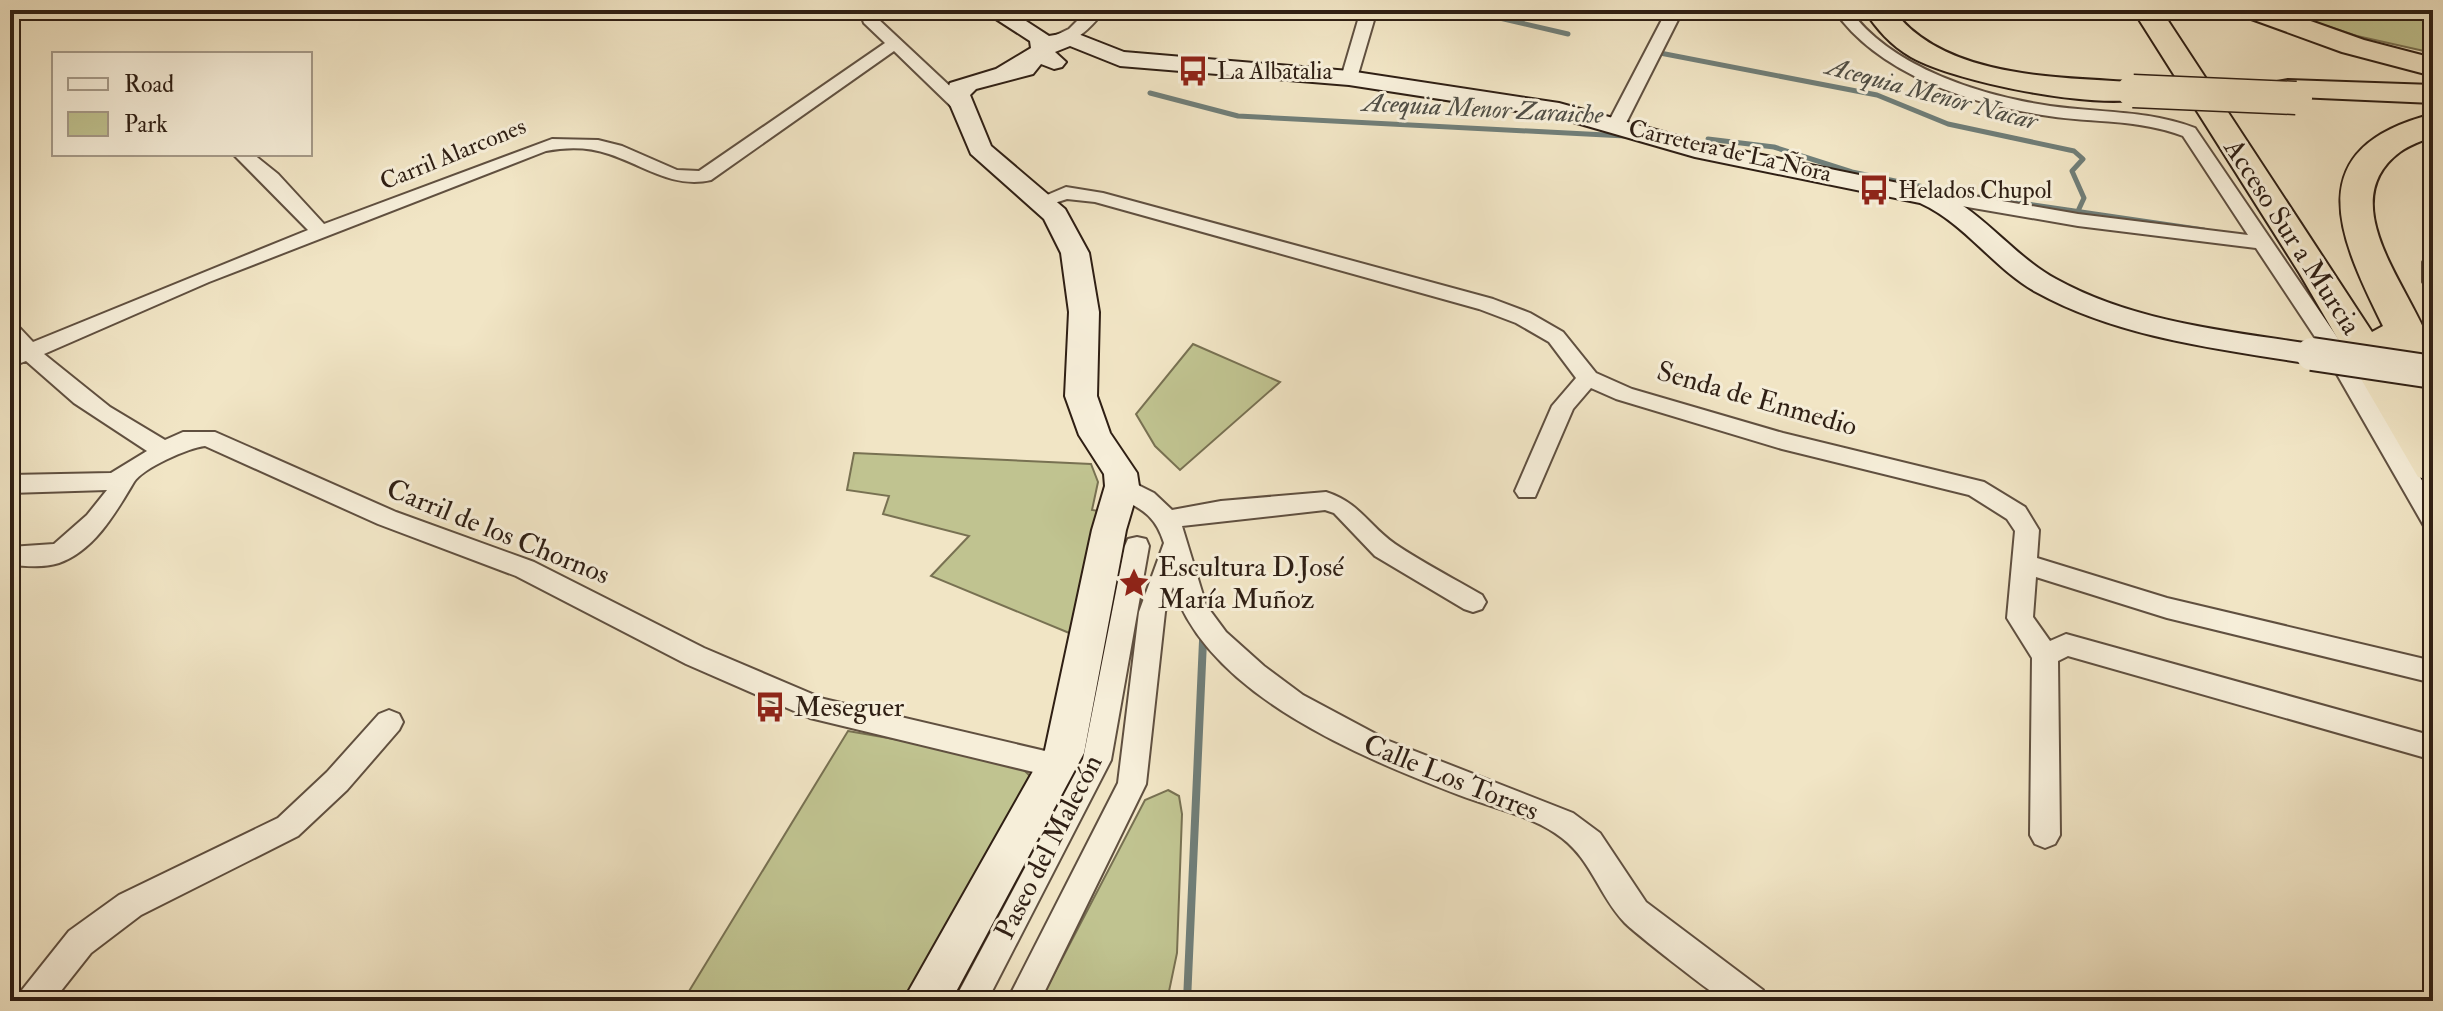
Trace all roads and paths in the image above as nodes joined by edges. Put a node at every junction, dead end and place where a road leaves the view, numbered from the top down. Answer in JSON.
{"nodes":[{"id":1,"x":867,"y":10,"type":"edge"},
{"id":2,"x":993,"y":10,"type":"edge"},
{"id":3,"x":1097,"y":10,"type":"edge"},
{"id":4,"x":1369,"y":10,"type":"edge"},
{"id":5,"x":1675,"y":10,"type":"edge"},
{"id":6,"x":1842,"y":10,"type":"edge"},
{"id":7,"x":1878,"y":10,"type":"edge"},
{"id":8,"x":1893,"y":10,"type":"edge"},
{"id":9,"x":2124,"y":10,"type":"edge"},
{"id":10,"x":2147,"y":10,"type":"edge"},
{"id":11,"x":2176,"y":10,"type":"edge"},
{"id":12,"x":2253,"y":10,"type":"edge"},
{"id":13,"x":895,"y":43,"type":"junction"},
{"id":14,"x":1066,"y":45,"type":"junction"},
{"id":15,"x":2177,"y":58,"type":"junction"},
{"id":16,"x":2433,"y":67,"type":"edge"},
{"id":17,"x":1349,"y":78,"type":"junction"},
{"id":18,"x":2131,"y":86,"type":"junction"},
{"id":19,"x":2292,"y":94,"type":"junction"},
{"id":20,"x":2433,"y":94,"type":"edge"},
{"id":21,"x":965,"y":96,"type":"junction"},
{"id":22,"x":2433,"y":103,"type":"edge"},
{"id":23,"x":2433,"y":124,"type":"edge"},
{"id":24,"x":1616,"y":125,"type":"junction"},
{"id":25,"x":244,"y":156,"type":"edge"},
{"id":26,"x":1900,"y":189,"type":"junction"},
{"id":27,"x":1042,"y":201,"type":"junction"},
{"id":28,"x":2017,"y":210,"type":"junction"},
{"id":29,"x":321,"y":232,"type":"junction"},
{"id":30,"x":1986,"y":239,"type":"junction"},
{"id":31,"x":2263,"y":243,"type":"junction"},
{"id":32,"x":2433,"y":262,"type":"edge"},
{"id":33,"x":2433,"y":282,"type":"edge"},
{"id":34,"x":10,"y":330,"type":"edge"},
{"id":35,"x":19,"y":356,"type":"edge"},
{"id":36,"x":1588,"y":378,"type":"junction"},
{"id":37,"x":2433,"y":391,"type":"edge"},
{"id":38,"x":165,"y":450,"type":"junction"},
{"id":39,"x":2433,"y":466,"type":"edge"},
{"id":40,"x":1116,"y":471,"type":"junction"},
{"id":41,"x":124,"y":477,"type":"junction"},
{"id":42,"x":10,"y":484,"type":"edge"},
{"id":43,"x":1527,"y":491,"type":"dead end"},
{"id":44,"x":2433,"y":520,"type":"edge"},
{"id":45,"x":1174,"y":526,"type":"junction"},
{"id":46,"x":1137,"y":546,"type":"dead end"},
{"id":47,"x":10,"y":556,"type":"edge"},
{"id":48,"x":2026,"y":564,"type":"junction"},
{"id":49,"x":1473,"y":602,"type":"dead end"},
{"id":50,"x":1152,"y":612,"type":"junction"},
{"id":51,"x":1196,"y":613,"type":"junction"},
{"id":52,"x":2045,"y":656,"type":"junction"},
{"id":53,"x":2433,"y":672,"type":"edge"},
{"id":54,"x":389,"y":722,"type":"dead end"},
{"id":55,"x":2433,"y":748,"type":"edge"},
{"id":56,"x":1058,"y":766,"type":"junction"},
{"id":57,"x":2045,"y":835,"type":"dead end"},
{"id":58,"x":33,"y":1001,"type":"edge"},
{"id":59,"x":926,"y":1001,"type":"edge"},
{"id":60,"x":970,"y":1001,"type":"edge"},
{"id":61,"x":1023,"y":1001,"type":"edge"},
{"id":62,"x":1752,"y":1001,"type":"edge"}],
"edges":[{"from":1,"to":13,"type":"street"},
{"from":2,"to":14,"type":"main road"},
{"from":3,"to":14,"type":"street"},
{"from":4,"to":17,"type":"street"},
{"from":5,"to":24,"type":"street"},
{"from":6,"to":31,"type":"street"},
{"from":7,"to":18,"type":"highway"},
{"from":8,"to":18,"type":"highway"},
{"from":9,"to":15,"type":"highway"},
{"from":10,"to":15,"type":"highway","name":"Acceso Sur a Murcia"},
{"from":11,"to":37,"type":"highway","name":"Acceso Sur a Murcia"},
{"from":12,"to":16,"type":"highway"},
{"from":13,"to":21,"type":"street"},
{"from":13,"to":29,"type":"street","name":"Carril Alarcones"},
{"from":14,"to":17,"type":"main road","name":"Carretera de La Ñora"},
{"from":14,"to":21,"type":"main road","name":"Carretera de La Ñora"},
{"from":15,"to":39,"type":"highway","name":"Acceso Sur a Murcia"},
{"from":17,"to":24,"type":"main road","name":"Carretera de La Ñora"},
{"from":18,"to":19,"type":"highway","bridge":true},
{"from":19,"to":20,"type":"highway"},
{"from":19,"to":22,"type":"highway"},
{"from":21,"to":27,"type":"main road"},
{"from":23,"to":37,"type":"highway"},
{"from":24,"to":26,"type":"main road","name":"Carretera de La Ñora"},
{"from":25,"to":29,"type":"street"},
{"from":26,"to":28,"type":"street"},
{"from":26,"to":30,"type":"main road","name":"Carretera de La Ñora"},
{"from":27,"to":36,"type":"street","name":"Senda de Enmedio"},
{"from":27,"to":40,"type":"main road"},
{"from":28,"to":30,"type":"street"},
{"from":28,"to":31,"type":"street"},
{"from":29,"to":35,"type":"street","name":"Carril Alarcones"},
{"from":30,"to":37,"type":"main road","name":"Carretera de La Ñora","bridge":true},
{"from":31,"to":44,"type":"street"},
{"from":32,"to":33,"type":"street"},
{"from":34,"to":35,"type":"street"},
{"from":35,"to":38,"type":"street"},
{"from":36,"to":43,"type":"street"},
{"from":36,"to":48,"type":"street","name":"Senda de Enmedio"},
{"from":38,"to":41,"type":"street","name":"Carril de los Chornos"},
{"from":38,"to":56,"type":"street","name":"Carril de los Chornos"},
{"from":40,"to":45,"type":"street"},
{"from":40,"to":56,"type":"main road"},
{"from":41,"to":42,"type":"street","name":"Carril de los Chornos"},
{"from":41,"to":47,"type":"street"},
{"from":45,"to":49,"type":"street"},
{"from":45,"to":50,"type":"street"},
{"from":45,"to":51,"type":"street","name":"Calle Los Torres"},
{"from":46,"to":60,"type":"street","name":"Paseo del Malecón"},
{"from":48,"to":52,"type":"street","name":"Senda de Enmedio"},
{"from":48,"to":53,"type":"street"},
{"from":50,"to":51,"type":"street"},
{"from":50,"to":61,"type":"street"},
{"from":51,"to":62,"type":"street","name":"Calle Los Torres"},
{"from":52,"to":55,"type":"street"},
{"from":52,"to":57,"type":"street"},
{"from":54,"to":58,"type":"street"},
{"from":56,"to":59,"type":"main road"}]}
